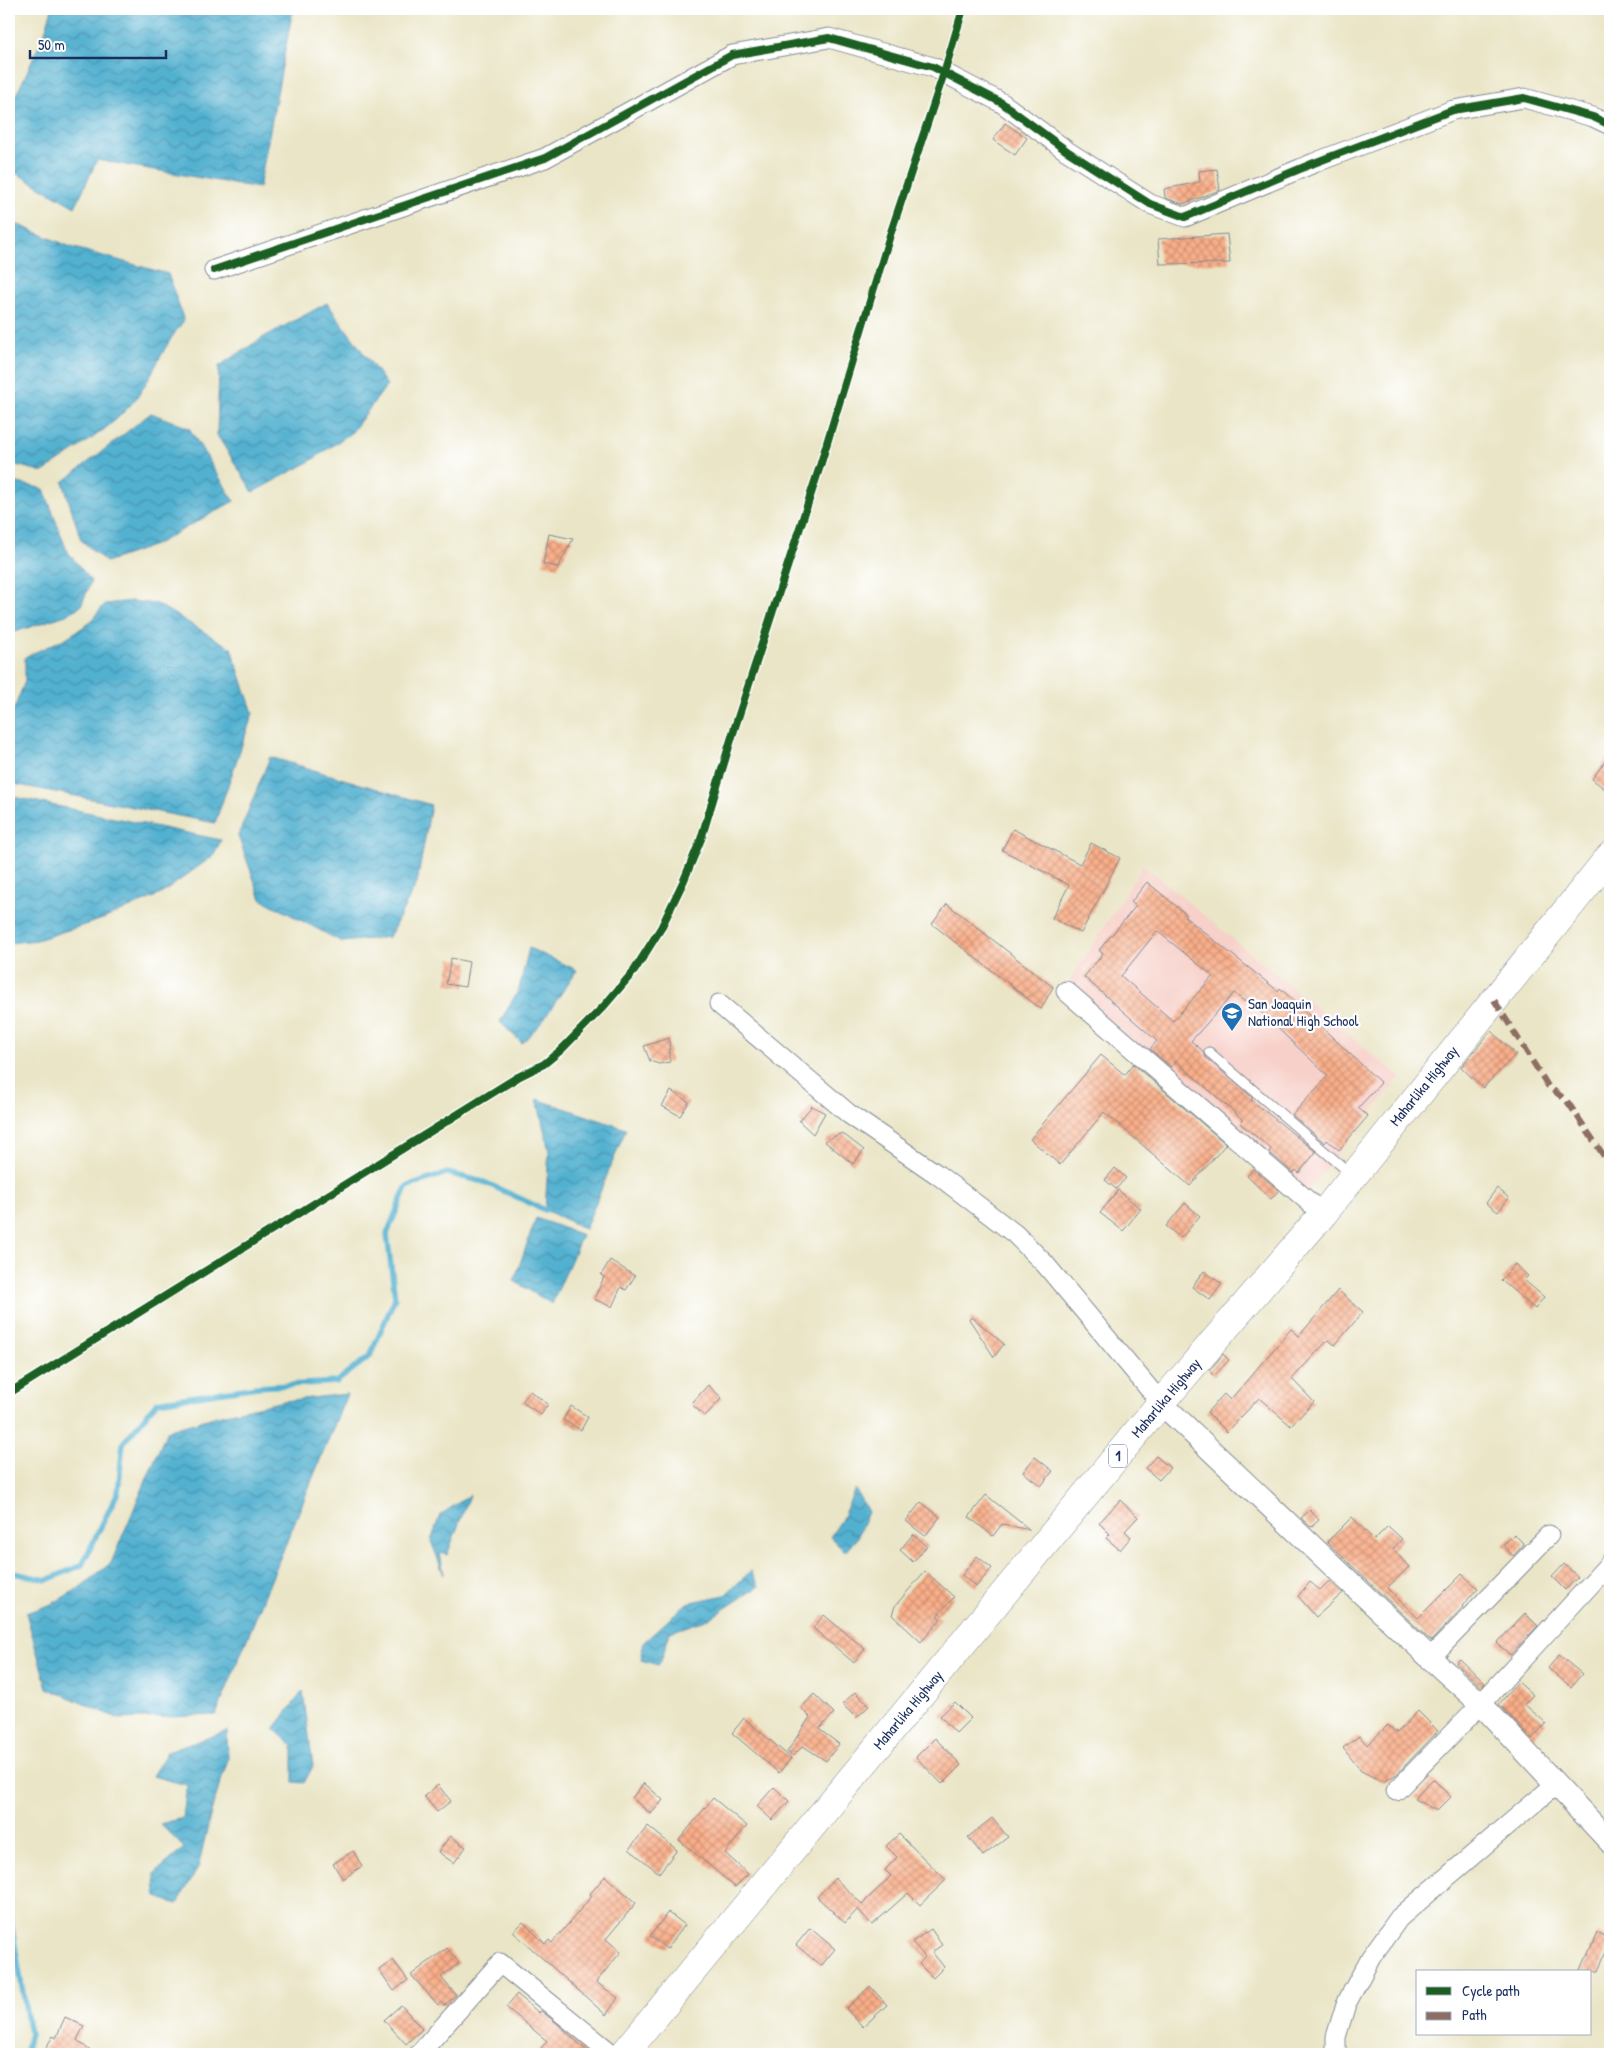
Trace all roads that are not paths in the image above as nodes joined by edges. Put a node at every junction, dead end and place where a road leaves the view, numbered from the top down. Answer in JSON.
{"nodes":[{"id":1,"x":1610,"y":125,"type":"edge"},
{"id":2,"x":214,"y":270,"type":"dead end"},
{"id":3,"x":1610,"y":856,"type":"edge"},
{"id":4,"x":1066,"y":991,"type":"dead end"},
{"id":5,"x":718,"y":1004,"type":"dead end"},
{"id":6,"x":1209,"y":1052,"type":"dead end"},
{"id":7,"x":1353,"y":1175,"type":"junction"},
{"id":8,"x":1323,"y":1214,"type":"junction"},
{"id":9,"x":1161,"y":1404,"type":"junction"},
{"id":10,"x":1549,"y":1535,"type":"dead end"},
{"id":11,"x":1610,"y":1563,"type":"edge"},
{"id":12,"x":1430,"y":1658,"type":"junction"},
{"id":13,"x":1481,"y":1704,"type":"junction"},
{"id":14,"x":1556,"y":1784,"type":"junction"},
{"id":15,"x":1396,"y":1791,"type":"dead end"},
{"id":16,"x":1610,"y":1842,"type":"edge"},
{"id":17,"x":419,"y":2054,"type":"edge"},
{"id":18,"x":612,"y":2054,"type":"edge"},
{"id":19,"x":624,"y":2054,"type":"edge"},
{"id":20,"x":1336,"y":2054,"type":"edge"}],
"edges":[{"from":1,"to":2,"type":"street"},
{"from":3,"to":7,"type":"highway","name":"Maharlika Highway","number":"1"},
{"from":4,"to":8,"type":"street"},
{"from":5,"to":9,"type":"street"},
{"from":6,"to":7,"type":"lane"},
{"from":7,"to":8,"type":"highway","name":"Maharlika Highway","number":"1"},
{"from":8,"to":9,"type":"highway","name":"Maharlika Highway","number":"1"},
{"from":9,"to":12,"type":"street"},
{"from":9,"to":19,"type":"highway","name":"Maharlika Highway","number":"1"},
{"from":10,"to":12,"type":"street"},
{"from":11,"to":13,"type":"street"},
{"from":12,"to":13,"type":"street"},
{"from":13,"to":14,"type":"street"},
{"from":13,"to":15,"type":"street"},
{"from":14,"to":16,"type":"street"},
{"from":14,"to":20,"type":"street"},
{"from":17,"to":18,"type":"street"}]}
